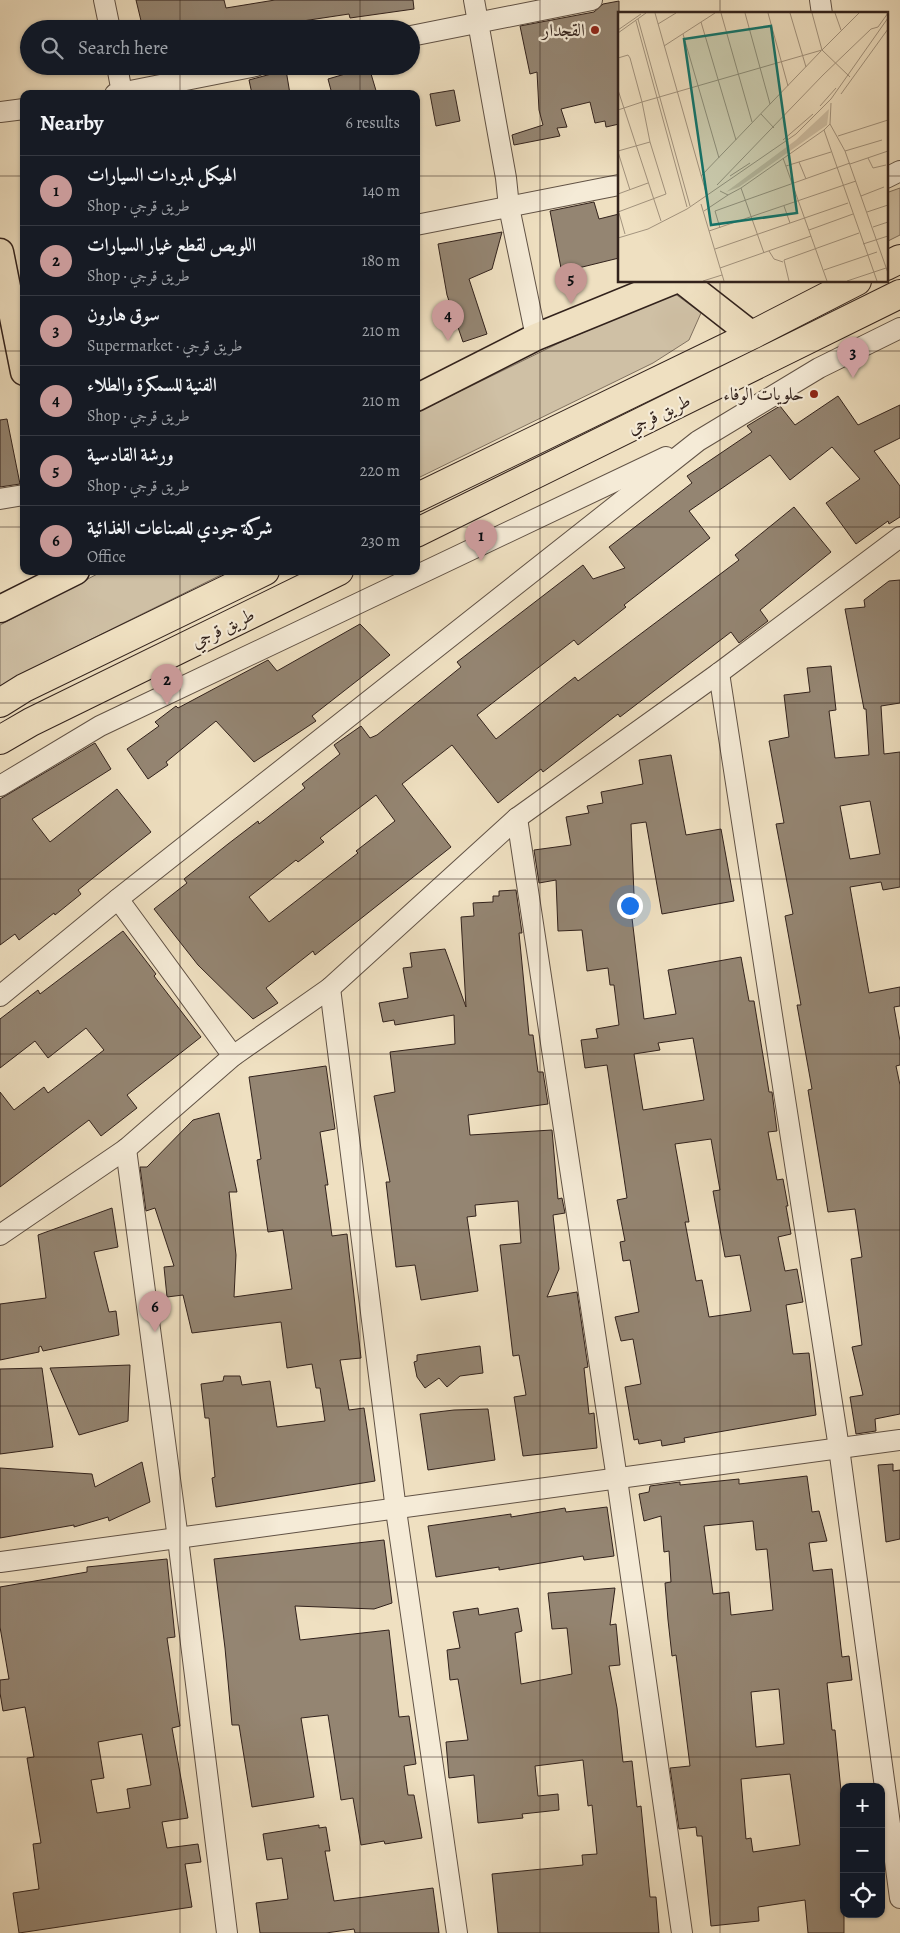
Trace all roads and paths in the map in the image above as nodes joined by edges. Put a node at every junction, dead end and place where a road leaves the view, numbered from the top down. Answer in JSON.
{"nodes":[{"id":1,"x":104,"y":0,"type":"edge"},
{"id":2,"x":474,"y":0,"type":"edge"},
{"id":3,"x":592,"y":0,"type":"edge"},
{"id":4,"x":108,"y":20,"type":"edge"},
{"id":5,"x":478,"y":22,"type":"junction"},
{"id":6,"x":420,"y":34,"type":"edge"},
{"id":7,"x":117,"y":75,"type":"edge"},
{"id":8,"x":210,"y":75,"type":"edge"},
{"id":9,"x":118,"y":90,"type":"edge"},
{"id":10,"x":133,"y":90,"type":"edge"},
{"id":11,"x":20,"y":110,"type":"edge"},
{"id":12,"x":0,"y":112,"type":"edge"},
{"id":13,"x":900,"y":171,"type":"edge"},
{"id":14,"x":888,"y":177,"type":"edge"},
{"id":15,"x":618,"y":185,"type":"edge"},
{"id":16,"x":509,"y":207,"type":"junction"},
{"id":17,"x":420,"y":224,"type":"edge"},
{"id":18,"x":0,"y":252,"type":"edge"},
{"id":19,"x":900,"y":259,"type":"edge"},
{"id":20,"x":888,"y":265,"type":"edge"},
{"id":21,"x":671,"y":282,"type":"edge"},
{"id":22,"x":684,"y":282,"type":"edge"},
{"id":23,"x":855,"y":282,"type":"edge"},
{"id":24,"x":897,"y":296,"type":"edge"},
{"id":25,"x":11,"y":304,"type":"edge"},
{"id":26,"x":900,"y":324,"type":"edge"},
{"id":27,"x":900,"y":328,"type":"edge"},
{"id":28,"x":752,"y":336,"type":"junction"},
{"id":29,"x":536,"y":337,"type":"junction"},
{"id":30,"x":20,"y":351,"type":"edge"},
{"id":31,"x":420,"y":396,"type":"edge"},
{"id":32,"x":698,"y":441,"type":"junction"},
{"id":33,"x":452,"y":481,"type":"junction"},
{"id":34,"x":20,"y":496,"type":"edge"},
{"id":35,"x":420,"y":496,"type":"edge"},
{"id":36,"x":0,"y":499,"type":"edge"},
{"id":37,"x":466,"y":509,"type":"junction"},
{"id":38,"x":420,"y":531,"type":"edge"},
{"id":39,"x":900,"y":537,"type":"edge"},
{"id":40,"x":420,"y":573,"type":"edge"},
{"id":41,"x":64,"y":575,"type":"edge"},
{"id":42,"x":257,"y":575,"type":"edge"},
{"id":43,"x":331,"y":575,"type":"edge"},
{"id":44,"x":417,"y":575,"type":"edge"},
{"id":45,"x":0,"y":609,"type":"edge"},
{"id":46,"x":719,"y":673,"type":"junction"},
{"id":47,"x":0,"y":703,"type":"edge"},
{"id":48,"x":0,"y":740,"type":"edge"},
{"id":49,"x":0,"y":786,"type":"edge"},
{"id":50,"x":517,"y":818,"type":"junction"},
{"id":51,"x":118,"y":899,"type":"junction"},
{"id":52,"x":330,"y":988,"type":"junction"},
{"id":53,"x":0,"y":996,"type":"edge"},
{"id":54,"x":233,"y":1056,"type":"junction"},
{"id":55,"x":126,"y":1149,"type":"junction"},
{"id":56,"x":0,"y":1235,"type":"edge"},
{"id":57,"x":900,"y":1440,"type":"edge"},
{"id":58,"x":839,"y":1448,"type":"junction"},
{"id":59,"x":617,"y":1479,"type":"junction"},
{"id":60,"x":396,"y":1510,"type":"junction"},
{"id":61,"x":178,"y":1539,"type":"junction"},
{"id":62,"x":0,"y":1562,"type":"edge"},
{"id":63,"x":900,"y":1898,"type":"edge"},
{"id":64,"x":227,"y":1933,"type":"edge"},
{"id":65,"x":457,"y":1933,"type":"edge"},
{"id":66,"x":682,"y":1933,"type":"edge"}],
"edges":[{"from":1,"to":4,"type":"street"},
{"from":2,"to":5,"type":"street"},
{"from":3,"to":5,"type":"street"},
{"from":5,"to":6,"type":"street"},
{"from":5,"to":16,"type":"street"},
{"from":7,"to":9,"type":"street"},
{"from":8,"to":10,"type":"street"},
{"from":11,"to":12,"type":"street"},
{"from":13,"to":14,"type":"street"},
{"from":15,"to":16,"type":"street"},
{"from":16,"to":17,"type":"street"},
{"from":16,"to":29,"type":"street"},
{"from":18,"to":25,"type":"main road"},
{"from":19,"to":20,"type":"highway"},
{"from":21,"to":29,"type":"main road"},
{"from":22,"to":28,"type":"main road"},
{"from":23,"to":28,"type":"highway","name":"طريق قرجي"},
{"from":24,"to":26,"type":"street"},
{"from":24,"to":37,"type":"highway","name":"طريق قرجي"},
{"from":25,"to":30,"type":"main road"},
{"from":27,"to":32,"type":"street"},
{"from":28,"to":33,"type":"highway","name":"طريق قرجي"},
{"from":29,"to":31,"type":"main road"},
{"from":32,"to":40,"type":"street"},
{"from":32,"to":51,"type":"street"},
{"from":33,"to":35,"type":"highway","name":"طريق قرجي"},
{"from":33,"to":37,"type":"highway"},
{"from":34,"to":36,"type":"street"},
{"from":37,"to":38,"type":"highway","name":"طريق قرجي"},
{"from":39,"to":46,"type":"street"},
{"from":41,"to":45,"type":"main road"},
{"from":42,"to":47,"type":"highway","name":"طريق قرجي"},
{"from":43,"to":48,"type":"highway","name":"طريق قرجي"},
{"from":44,"to":49,"type":"street"},
{"from":46,"to":50,"type":"street"},
{"from":46,"to":58,"type":"street"},
{"from":50,"to":52,"type":"street"},
{"from":50,"to":59,"type":"street"},
{"from":51,"to":53,"type":"street"},
{"from":51,"to":54,"type":"street"},
{"from":52,"to":54,"type":"street"},
{"from":52,"to":60,"type":"street"},
{"from":54,"to":55,"type":"street"},
{"from":55,"to":56,"type":"street"},
{"from":55,"to":61,"type":"street"},
{"from":57,"to":58,"type":"street"},
{"from":58,"to":59,"type":"street"},
{"from":58,"to":63,"type":"street"},
{"from":59,"to":60,"type":"street"},
{"from":59,"to":66,"type":"street"},
{"from":60,"to":61,"type":"street"},
{"from":60,"to":65,"type":"street"},
{"from":61,"to":62,"type":"street"},
{"from":61,"to":64,"type":"street"}]}
